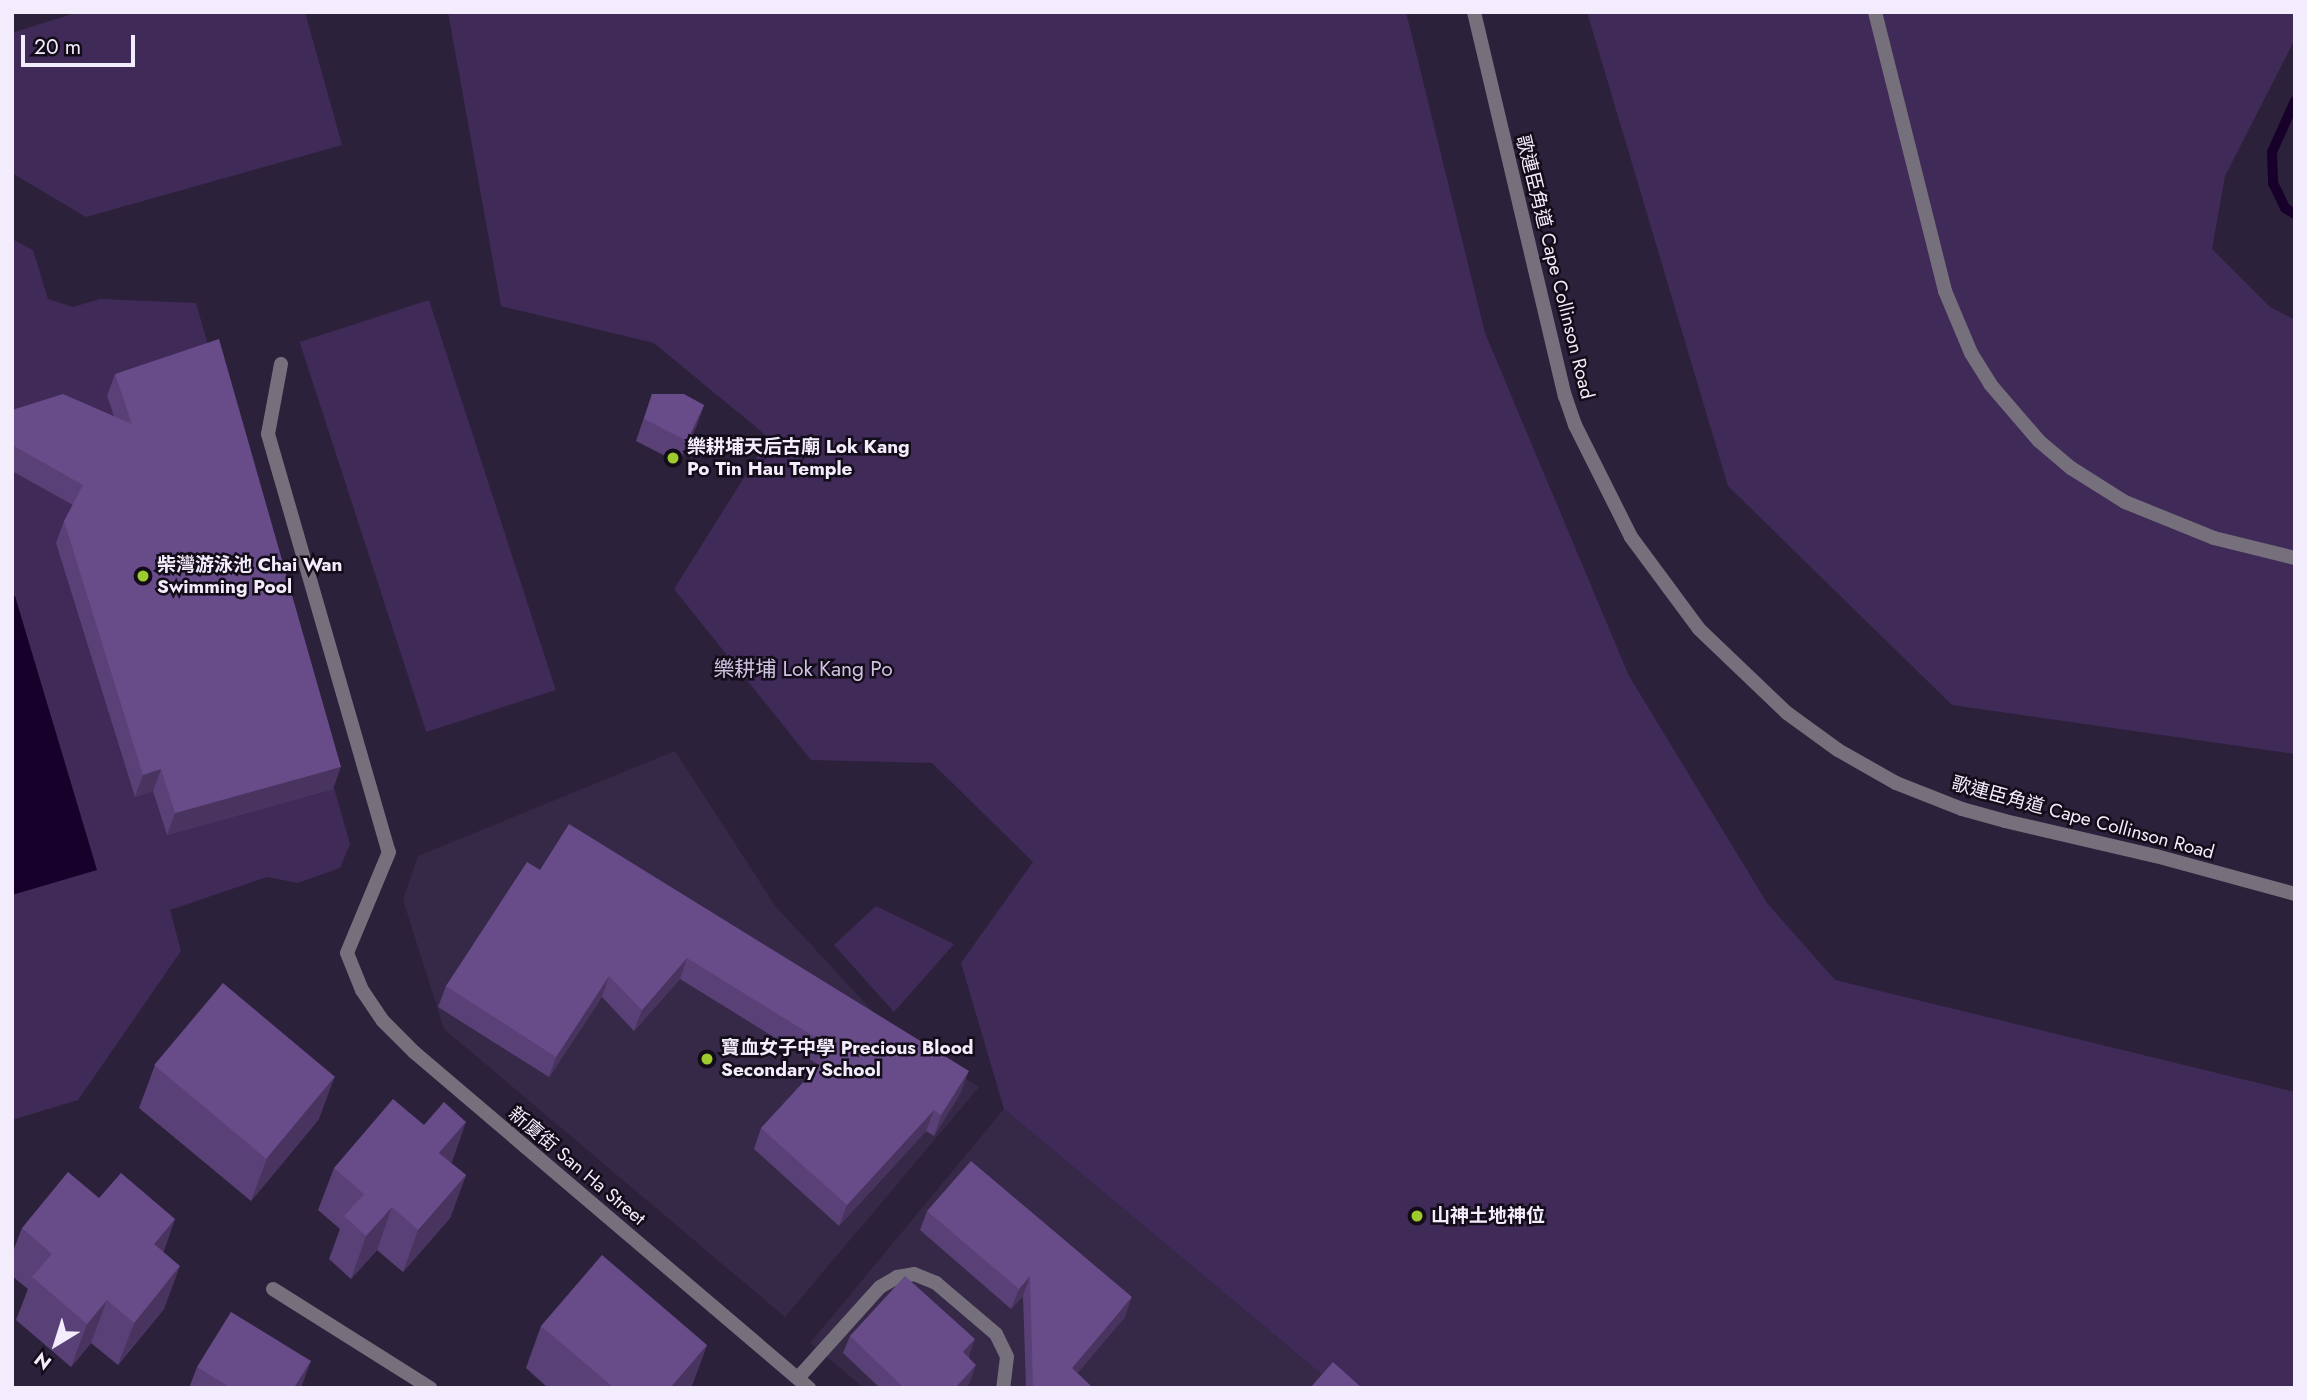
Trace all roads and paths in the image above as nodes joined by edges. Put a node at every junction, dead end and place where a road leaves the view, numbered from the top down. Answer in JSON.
{"nodes":[{"id":1,"x":1474,"y":12,"type":"edge"},
{"id":2,"x":1875,"y":12,"type":"edge"},
{"id":3,"x":281,"y":364,"type":"dead end"},
{"id":4,"x":2295,"y":558,"type":"edge"},
{"id":5,"x":2295,"y":894,"type":"edge"},
{"id":6,"x":274,"y":1289,"type":"dead end"},
{"id":7,"x":803,"y":1383,"type":"edge"},
{"id":8,"x":430,"y":1388,"type":"edge"},
{"id":9,"x":1003,"y":1388,"type":"edge"}],
"edges":[{"from":1,"to":5,"type":"street","name":"歌連臣角道 Cape Collinson Road"},
{"from":2,"to":4,"type":"street"},
{"from":3,"to":7,"type":"street","name":"新廈街 San Ha Street"},
{"from":6,"to":8,"type":"street"},
{"from":7,"to":9,"type":"street"}]}
